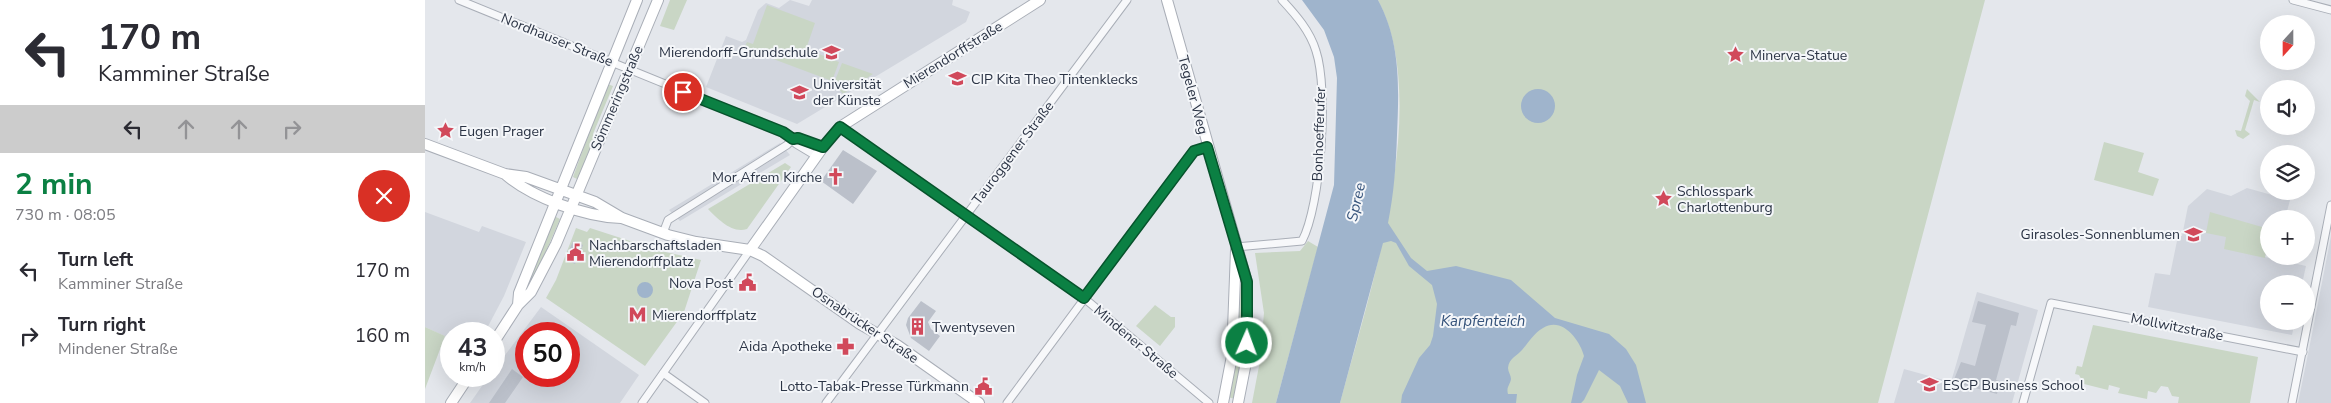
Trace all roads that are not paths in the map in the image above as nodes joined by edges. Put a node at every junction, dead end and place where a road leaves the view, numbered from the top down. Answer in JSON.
{"nodes":[{"id":1,"x":459,"y":0,"type":"edge"},
{"id":2,"x":637,"y":0,"type":"edge"},
{"id":3,"x":658,"y":0,"type":"edge"},
{"id":4,"x":1040,"y":0,"type":"edge"},
{"id":5,"x":1127,"y":0,"type":"edge"},
{"id":6,"x":1167,"y":0,"type":"edge"},
{"id":7,"x":1282,"y":0,"type":"edge"},
{"id":8,"x":2293,"y":0,"type":"edge"},
{"id":9,"x":475,"y":3,"type":"edge"},
{"id":10,"x":2331,"y":10,"type":"edge"},
{"id":11,"x":612,"y":62,"type":"junction"},
{"id":12,"x":629,"y":70,"type":"junction"},
{"id":13,"x":840,"y":127,"type":"junction"},
{"id":14,"x":793,"y":139,"type":"junction"},
{"id":15,"x":425,"y":144,"type":"edge"},
{"id":16,"x":823,"y":147,"type":"junction"},
{"id":17,"x":1207,"y":147,"type":"junction"},
{"id":18,"x":816,"y":156,"type":"junction"},
{"id":19,"x":505,"y":174,"type":"junction"},
{"id":20,"x":561,"y":190,"type":"junction"},
{"id":21,"x":576,"y":195,"type":"junction"},
{"id":22,"x":556,"y":201,"type":"junction"},
{"id":23,"x":2331,"y":205,"type":"edge"},
{"id":24,"x":572,"y":207,"type":"junction"},
{"id":25,"x":967,"y":215,"type":"junction"},
{"id":26,"x":622,"y":218,"type":"junction"},
{"id":27,"x":663,"y":233,"type":"junction"},
{"id":28,"x":1236,"y":247,"type":"junction"},
{"id":29,"x":750,"y":250,"type":"junction"},
{"id":30,"x":1084,"y":298,"type":"junction"},
{"id":31,"x":518,"y":305,"type":"junction"},
{"id":32,"x":505,"y":325,"type":"edge"},
{"id":33,"x":878,"y":335,"type":"junction"},
{"id":34,"x":2303,"y":352,"type":"junction"},
{"id":35,"x":663,"y":373,"type":"junction"},
{"id":36,"x":462,"y":387,"type":"edge"},
{"id":37,"x":451,"y":403,"type":"edge"},
{"id":38,"x":642,"y":403,"type":"edge"},
{"id":39,"x":705,"y":403,"type":"edge"},
{"id":40,"x":826,"y":403,"type":"edge"},
{"id":41,"x":979,"y":403,"type":"edge"},
{"id":42,"x":1007,"y":403,"type":"edge"},
{"id":43,"x":1208,"y":403,"type":"edge"},
{"id":44,"x":1223,"y":403,"type":"edge"},
{"id":45,"x":1238,"y":403,"type":"edge"},
{"id":46,"x":2023,"y":403,"type":"edge"},
{"id":47,"x":2292,"y":403,"type":"edge"}],
"edges":[{"from":1,"to":9,"type":"street","name":"Nordhauser Straße"},
{"from":2,"to":11,"type":"street","name":"Sömmeringstraße"},
{"from":3,"to":12,"type":"street","name":"Sömmeringstraße"},
{"from":4,"to":13,"type":"street","name":"Mierendorffstraße"},
{"from":5,"to":25,"type":"street","name":"Tauroggener Straße"},
{"from":6,"to":17,"type":"street","name":"Tegeler Weg"},
{"from":7,"to":28,"type":"street","name":"Bonhoefferufer"},
{"from":8,"to":10,"type":"street"},
{"from":9,"to":11,"type":"street","name":"Nordhauser Straße"},
{"from":11,"to":12,"type":"street","name":"Nordhauser Straße"},
{"from":11,"to":20,"type":"street","name":"Sömmeringstraße"},
{"from":12,"to":14,"type":"street","name":"Nordhauser Straße"},
{"from":12,"to":21,"type":"street","name":"Sömmeringstraße"},
{"from":13,"to":16,"type":"street"},
{"from":13,"to":25,"type":"street","name":"Mindener Straße"},
{"from":14,"to":16,"type":"street","name":"Nordhauser Straße"},
{"from":14,"to":18,"type":"street","name":"Nordhauser Straße"},
{"from":14,"to":27,"type":"street"},
{"from":15,"to":19,"type":"street"},
{"from":16,"to":18,"type":"street"},
{"from":17,"to":28,"type":"street","name":"Tegeler Weg"},
{"from":17,"to":30,"type":"street"},
{"from":18,"to":29,"type":"street"},
{"from":19,"to":20,"type":"street"},
{"from":19,"to":22,"type":"street"},
{"from":20,"to":21,"type":"street"},
{"from":20,"to":22,"type":"street"},
{"from":21,"to":24,"type":"street"},
{"from":21,"to":26,"type":"street"},
{"from":22,"to":24,"type":"street"},
{"from":22,"to":31,"type":"street"},
{"from":23,"to":34,"type":"street"},
{"from":24,"to":26,"type":"street"},
{"from":24,"to":31,"type":"street"},
{"from":25,"to":30,"type":"street","name":"Mindener Straße"},
{"from":25,"to":33,"type":"street","name":"Tauroggener Straße"},
{"from":26,"to":27,"type":"street"},
{"from":27,"to":29,"type":"street"},
{"from":28,"to":44,"type":"street","name":"Tegeler Weg"},
{"from":28,"to":45,"type":"street","name":"Tegeler Weg"},
{"from":29,"to":33,"type":"street","name":"Osnabrücker Straße"},
{"from":29,"to":35,"type":"street"},
{"from":30,"to":42,"type":"street"},
{"from":30,"to":43,"type":"street","name":"Mindener Straße"},
{"from":31,"to":32,"type":"street"},
{"from":33,"to":40,"type":"street","name":"Tauroggener Straße"},
{"from":33,"to":41,"type":"street","name":"Osnabrücker Straße"},
{"from":34,"to":46,"type":"street","name":"Mollwitzstraße"},
{"from":34,"to":47,"type":"street"},
{"from":35,"to":38,"type":"street"},
{"from":35,"to":39,"type":"street"},
{"from":36,"to":37,"type":"street"}]}
